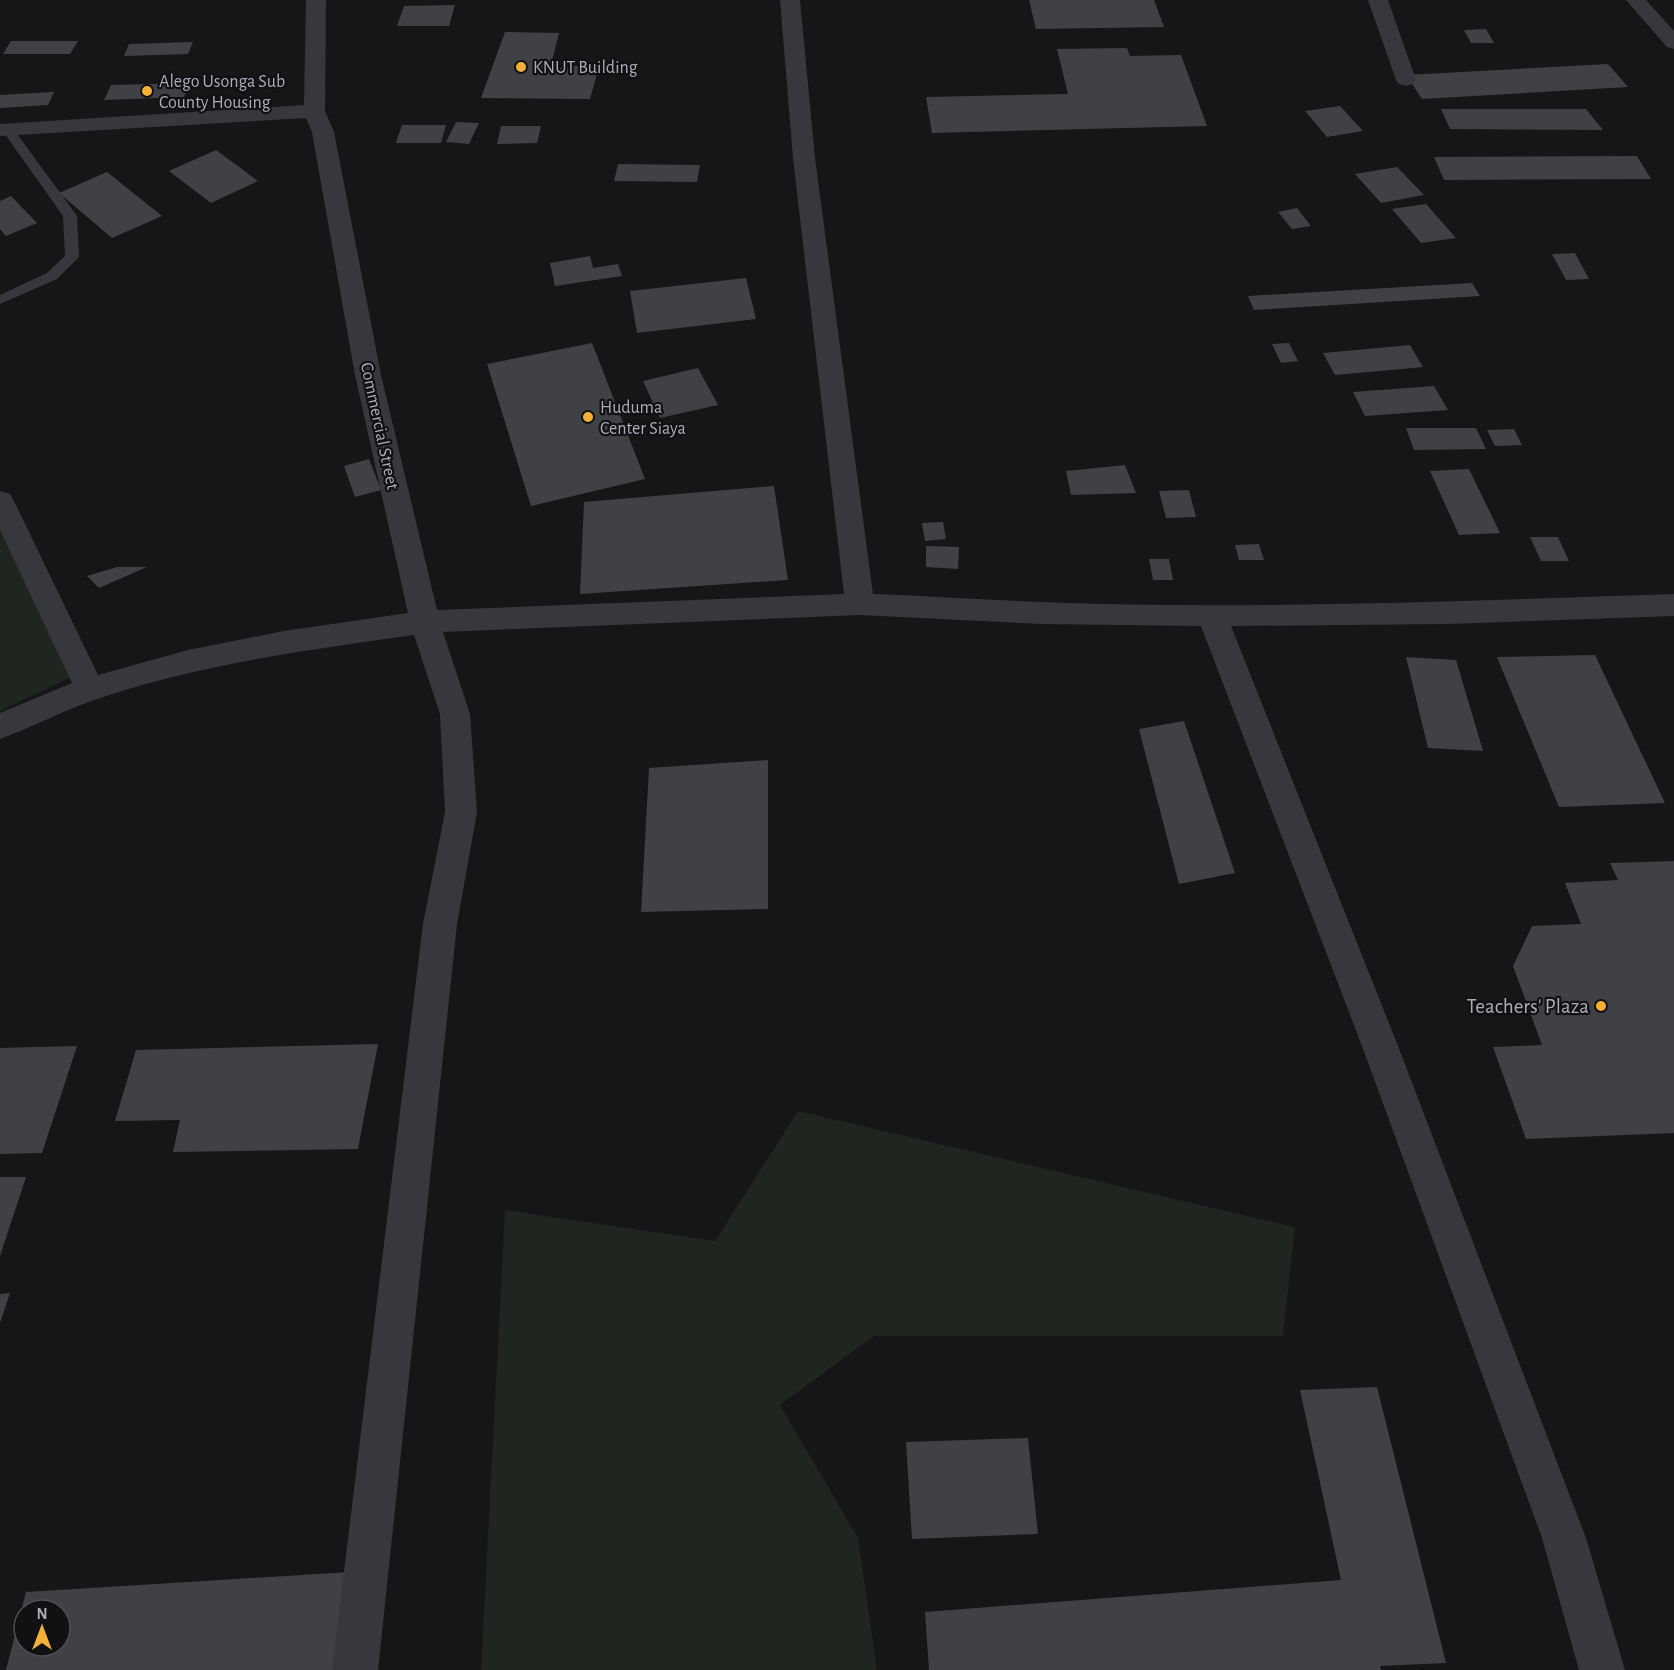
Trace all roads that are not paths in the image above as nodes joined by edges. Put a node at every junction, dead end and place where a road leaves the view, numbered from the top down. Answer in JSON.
{"nodes":[{"id":1,"x":316,"y":0,"type":"edge"},
{"id":2,"x":790,"y":0,"type":"edge"},
{"id":3,"x":1378,"y":0,"type":"edge"},
{"id":4,"x":1636,"y":0,"type":"edge"},
{"id":5,"x":1673,"y":42,"type":"edge"},
{"id":6,"x":1406,"y":80,"type":"dead end"},
{"id":7,"x":314,"y":111,"type":"junction"},
{"id":8,"x":4,"y":130,"type":"edge"},
{"id":9,"x":0,"y":300,"type":"edge"},
{"id":10,"x":0,"y":501,"type":"edge"},
{"id":11,"x":860,"y":604,"type":"junction"},
{"id":12,"x":1674,"y":604,"type":"edge"},
{"id":13,"x":1212,"y":615,"type":"junction"},
{"id":14,"x":425,"y":622,"type":"junction"},
{"id":15,"x":90,"y":689,"type":"junction"},
{"id":16,"x":0,"y":726,"type":"edge"},
{"id":17,"x":355,"y":1670,"type":"edge"},
{"id":18,"x":1602,"y":1670,"type":"edge"}],
"edges":[{"from":1,"to":7,"type":"street"},
{"from":2,"to":11,"type":"street"},
{"from":3,"to":6,"type":"street"},
{"from":4,"to":5,"type":"street"},
{"from":7,"to":8,"type":"street"},
{"from":7,"to":14,"type":"street","name":"Commercial Street"},
{"from":8,"to":9,"type":"lane"},
{"from":10,"to":15,"type":"street"},
{"from":11,"to":13,"type":"street"},
{"from":11,"to":14,"type":"street"},
{"from":12,"to":13,"type":"street"},
{"from":13,"to":18,"type":"street"},
{"from":14,"to":15,"type":"street"},
{"from":14,"to":17,"type":"street","name":"Commercial Street"},
{"from":15,"to":16,"type":"street"}]}
